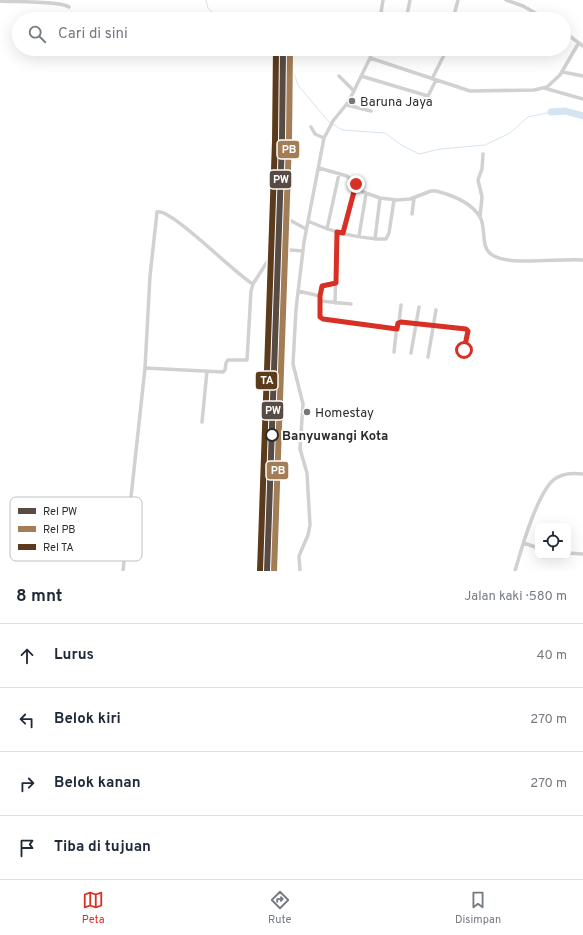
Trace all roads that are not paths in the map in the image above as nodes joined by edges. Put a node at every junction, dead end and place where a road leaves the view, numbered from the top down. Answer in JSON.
{"nodes":[{"id":1,"x":383,"y":0,"type":"edge"},
{"id":2,"x":410,"y":0,"type":"edge"},
{"id":3,"x":458,"y":0,"type":"edge"},
{"id":4,"x":506,"y":0,"type":"edge"},
{"id":5,"x":0,"y":1,"type":"edge"},
{"id":6,"x":69,"y":7,"type":"dead end"},
{"id":7,"x":381,"y":12,"type":"edge"},
{"id":8,"x":408,"y":12,"type":"edge"},
{"id":9,"x":455,"y":12,"type":"edge"},
{"id":10,"x":534,"y":12,"type":"edge"},
{"id":11,"x":571,"y":38,"type":"edge"},
{"id":12,"x":578,"y":44,"type":"junction"},
{"id":13,"x":583,"y":46,"type":"edge"},
{"id":14,"x":444,"y":56,"type":"edge"},
{"id":15,"x":370,"y":58,"type":"joint"},
{"id":16,"x":563,"y":72,"type":"junction"},
{"id":17,"x":339,"y":76,"type":"dead end"},
{"id":18,"x":361,"y":76,"type":"junction"},
{"id":19,"x":583,"y":76,"type":"edge"},
{"id":20,"x":434,"y":79,"type":"junction"},
{"id":21,"x":544,"y":88,"type":"junction"},
{"id":22,"x":354,"y":91,"type":"junction"},
{"id":23,"x":583,"y":100,"type":"edge"},
{"id":24,"x":347,"y":105,"type":"junction"},
{"id":25,"x":371,"y":111,"type":"dead end"},
{"id":26,"x":311,"y":127,"type":"dead end"},
{"id":27,"x":324,"y":138,"type":"junction"},
{"id":28,"x":483,"y":154,"type":"dead end"},
{"id":29,"x":319,"y":168,"type":"junction"},
{"id":30,"x":339,"y":174,"type":"junction"},
{"id":31,"x":356,"y":184,"type":"junction"},
{"id":32,"x":366,"y":194,"type":"junction"},
{"id":33,"x":380,"y":198,"type":"junction"},
{"id":34,"x":414,"y":198,"type":"junction"},
{"id":35,"x":394,"y":200,"type":"junction"},
{"id":36,"x":412,"y":214,"type":"dead end"},
{"id":37,"x":480,"y":217,"type":"junction"},
{"id":38,"x":286,"y":218,"type":"dead end"},
{"id":39,"x":308,"y":221,"type":"junction"},
{"id":40,"x":306,"y":229,"type":"junction"},
{"id":41,"x":327,"y":229,"type":"junction"},
{"id":42,"x":337,"y":232,"type":"junction"},
{"id":43,"x":343,"y":233,"type":"junction"},
{"id":44,"x":359,"y":236,"type":"junction"},
{"id":45,"x":375,"y":239,"type":"junction"},
{"id":46,"x":303,"y":251,"type":"junction"},
{"id":47,"x":583,"y":260,"type":"edge"},
{"id":48,"x":336,"y":283,"type":"junction"},
{"id":49,"x":253,"y":284,"type":"junction"},
{"id":50,"x":298,"y":291,"type":"junction"},
{"id":51,"x":320,"y":296,"type":"junction"},
{"id":52,"x":321,"y":301,"type":"junction"},
{"id":53,"x":335,"y":303,"type":"junction"},
{"id":54,"x":351,"y":304,"type":"dead end"},
{"id":55,"x":401,"y":305,"type":"dead end"},
{"id":56,"x":419,"y":307,"type":"dead end"},
{"id":57,"x":436,"y":310,"type":"dead end"},
{"id":58,"x":399,"y":322,"type":"junction"},
{"id":59,"x":416,"y":324,"type":"junction"},
{"id":60,"x":434,"y":326,"type":"junction"},
{"id":61,"x":397,"y":329,"type":"junction"},
{"id":62,"x":464,"y":350,"type":"dead end"},
{"id":63,"x":394,"y":352,"type":"dead end"},
{"id":64,"x":411,"y":353,"type":"dead end"},
{"id":65,"x":428,"y":357,"type":"dead end"},
{"id":66,"x":145,"y":368,"type":"junction"},
{"id":67,"x":207,"y":371,"type":"junction"},
{"id":68,"x":202,"y":422,"type":"dead end"},
{"id":69,"x":583,"y":474,"type":"edge"},
{"id":70,"x":131,"y":497,"type":"edge"},
{"id":71,"x":524,"y":543,"type":"junction"},
{"id":72,"x":535,"y":547,"type":"edge"},
{"id":73,"x":571,"y":553,"type":"edge"},
{"id":74,"x":583,"y":554,"type":"edge"},
{"id":75,"x":124,"y":561,"type":"edge"},
{"id":76,"x":123,"y":571,"type":"edge"},
{"id":77,"x":300,"y":571,"type":"edge"},
{"id":78,"x":515,"y":571,"type":"edge"}],
"edges":[{"from":1,"to":7,"type":"street"},
{"from":2,"to":8,"type":"street"},
{"from":3,"to":9,"type":"street"},
{"from":4,"to":10,"type":"street"},
{"from":5,"to":6,"type":"street"},
{"from":11,"to":12,"type":"street"},
{"from":12,"to":13,"type":"street"},
{"from":12,"to":16,"type":"street"},
{"from":14,"to":20,"type":"street"},
{"from":15,"to":18,"type":"street"},
{"from":15,"to":20,"type":"street"},
{"from":16,"to":19,"type":"street"},
{"from":16,"to":21,"type":"street"},
{"from":17,"to":22,"type":"street"},
{"from":18,"to":20,"type":"street"},
{"from":18,"to":22,"type":"street"},
{"from":20,"to":21,"type":"street"},
{"from":21,"to":23,"type":"street"},
{"from":22,"to":24,"type":"street"},
{"from":24,"to":25,"type":"street"},
{"from":24,"to":27,"type":"street"},
{"from":26,"to":27,"type":"street"},
{"from":27,"to":29,"type":"street"},
{"from":28,"to":37,"type":"street"},
{"from":29,"to":30,"type":"street"},
{"from":29,"to":39,"type":"street"},
{"from":30,"to":31,"type":"street"},
{"from":30,"to":41,"type":"street"},
{"from":31,"to":32,"type":"street"},
{"from":31,"to":43,"type":"street"},
{"from":32,"to":33,"type":"street"},
{"from":32,"to":44,"type":"street"},
{"from":33,"to":35,"type":"street"},
{"from":33,"to":45,"type":"street"},
{"from":34,"to":35,"type":"street"},
{"from":34,"to":36,"type":"street"},
{"from":34,"to":37,"type":"street"},
{"from":35,"to":45,"type":"street"},
{"from":37,"to":47,"type":"street"},
{"from":38,"to":40,"type":"street"},
{"from":39,"to":40,"type":"street"},
{"from":39,"to":41,"type":"street"},
{"from":40,"to":46,"type":"street"},
{"from":41,"to":42,"type":"street"},
{"from":42,"to":43,"type":"street"},
{"from":42,"to":48,"type":"street"},
{"from":43,"to":44,"type":"street"},
{"from":44,"to":45,"type":"street"},
{"from":46,"to":49,"type":"street"},
{"from":46,"to":50,"type":"street"},
{"from":48,"to":51,"type":"street"},
{"from":48,"to":53,"type":"street"},
{"from":49,"to":66,"type":"street"},
{"from":49,"to":67,"type":"street"},
{"from":50,"to":51,"type":"street"},
{"from":50,"to":77,"type":"street"},
{"from":51,"to":52,"type":"street"},
{"from":52,"to":53,"type":"street"},
{"from":52,"to":61,"type":"street"},
{"from":53,"to":54,"type":"street"},
{"from":55,"to":58,"type":"street"},
{"from":56,"to":59,"type":"street"},
{"from":57,"to":60,"type":"street"},
{"from":58,"to":59,"type":"street"},
{"from":58,"to":61,"type":"street"},
{"from":59,"to":60,"type":"street"},
{"from":59,"to":64,"type":"street"},
{"from":60,"to":62,"type":"street"},
{"from":60,"to":65,"type":"street"},
{"from":61,"to":63,"type":"street"},
{"from":66,"to":67,"type":"street"},
{"from":66,"to":70,"type":"street"},
{"from":67,"to":68,"type":"street"},
{"from":69,"to":71,"type":"street"},
{"from":71,"to":72,"type":"street"},
{"from":71,"to":78,"type":"street"},
{"from":73,"to":74,"type":"street"},
{"from":75,"to":76,"type":"street"}]}
